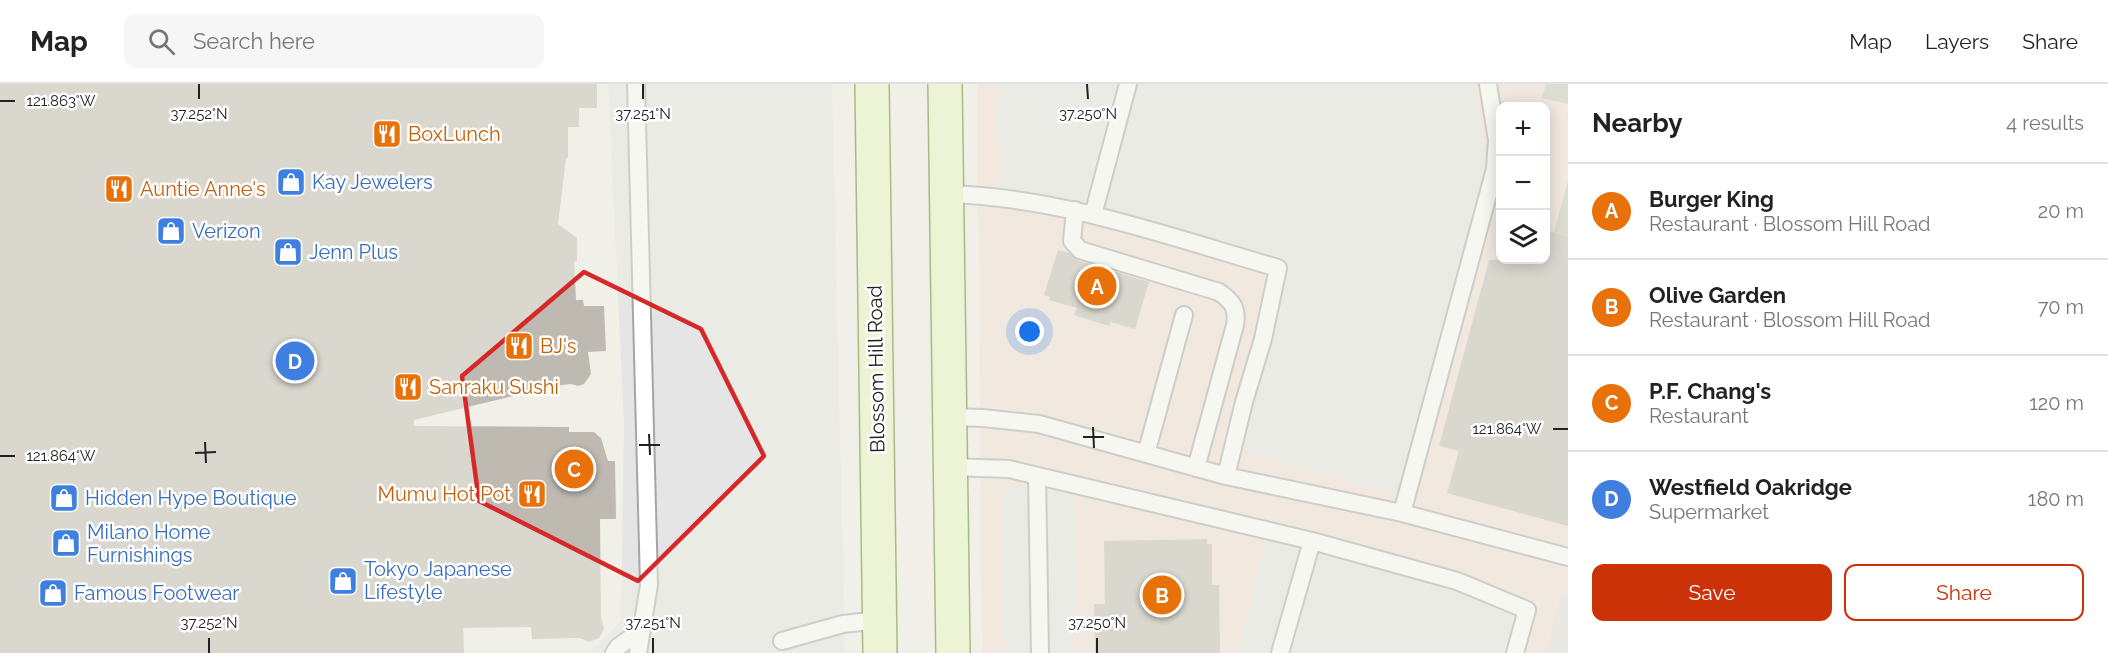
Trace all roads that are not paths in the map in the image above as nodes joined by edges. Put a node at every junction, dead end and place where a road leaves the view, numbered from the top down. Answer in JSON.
{"nodes":[{"id":1,"x":636,"y":84,"type":"edge"},
{"id":2,"x":872,"y":84,"type":"edge"},
{"id":3,"x":945,"y":84,"type":"edge"},
{"id":4,"x":1128,"y":84,"type":"edge"},
{"id":5,"x":1488,"y":84,"type":"edge"},
{"id":6,"x":947,"y":194,"type":"junction"},
{"id":7,"x":1075,"y":210,"type":"junction"},
{"id":8,"x":1093,"y":215,"type":"junction"},
{"id":9,"x":1184,"y":315,"type":"dead end"},
{"id":10,"x":949,"y":417,"type":"junction"},
{"id":11,"x":1146,"y":454,"type":"junction"},
{"id":12,"x":950,"y":467,"type":"junction"},
{"id":13,"x":1196,"y":468,"type":"junction"},
{"id":14,"x":1037,"y":476,"type":"junction"},
{"id":15,"x":1227,"y":476,"type":"junction"},
{"id":16,"x":1402,"y":513,"type":"junction"},
{"id":17,"x":1312,"y":541,"type":"junction"},
{"id":18,"x":1568,"y":557,"type":"edge"},
{"id":19,"x":879,"y":620,"type":"junction"},
{"id":20,"x":640,"y":631,"type":"junction"},
{"id":21,"x":782,"y":641,"type":"dead end"},
{"id":22,"x":614,"y":653,"type":"edge"},
{"id":23,"x":638,"y":653,"type":"edge"},
{"id":24,"x":880,"y":653,"type":"edge"},
{"id":25,"x":952,"y":653,"type":"edge"},
{"id":26,"x":1040,"y":653,"type":"edge"},
{"id":27,"x":1280,"y":653,"type":"edge"},
{"id":28,"x":1515,"y":653,"type":"edge"}],
"edges":[{"from":1,"to":20,"type":"lane"},
{"from":2,"to":19,"type":"main road","name":"Blossom Hill Road"},
{"from":3,"to":6,"type":"main road"},
{"from":4,"to":8,"type":"lane"},
{"from":5,"to":16,"type":"lane"},
{"from":6,"to":7,"type":"lane"},
{"from":6,"to":10,"type":"main road"},
{"from":7,"to":8,"type":"lane"},
{"from":7,"to":13,"type":"lane"},
{"from":8,"to":15,"type":"lane"},
{"from":9,"to":11,"type":"lane"},
{"from":10,"to":11,"type":"lane"},
{"from":10,"to":12,"type":"main road"},
{"from":11,"to":13,"type":"lane"},
{"from":12,"to":14,"type":"lane"},
{"from":12,"to":25,"type":"main road"},
{"from":13,"to":15,"type":"lane"},
{"from":14,"to":17,"type":"lane"},
{"from":14,"to":26,"type":"lane"},
{"from":15,"to":16,"type":"lane"},
{"from":16,"to":18,"type":"lane"},
{"from":17,"to":27,"type":"lane"},
{"from":17,"to":28,"type":"lane"},
{"from":19,"to":21,"type":"lane"},
{"from":19,"to":24,"type":"main road","name":"Blossom Hill Road"},
{"from":20,"to":22,"type":"lane"},
{"from":20,"to":23,"type":"lane"}]}
